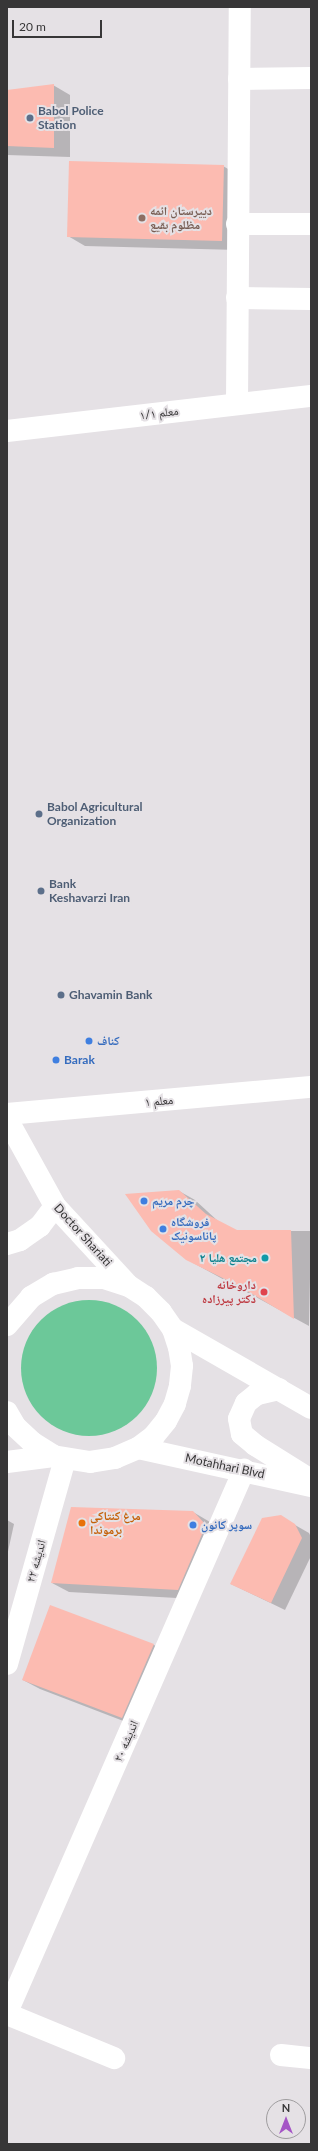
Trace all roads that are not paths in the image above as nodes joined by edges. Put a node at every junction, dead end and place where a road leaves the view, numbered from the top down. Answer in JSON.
{"nodes":[{"id":1,"x":240,"y":7,"type":"edge"},
{"id":2,"x":311,"y":78,"type":"edge"},
{"id":3,"x":240,"y":79,"type":"junction"},
{"id":4,"x":237,"y":224,"type":"junction"},
{"id":5,"x":311,"y":224,"type":"edge"},
{"id":6,"x":237,"y":298,"type":"junction"},
{"id":7,"x":311,"y":299,"type":"edge"},
{"id":8,"x":311,"y":396,"type":"edge"},
{"id":9,"x":237,"y":403,"type":"junction"},
{"id":10,"x":7,"y":431,"type":"edge"},
{"id":11,"x":311,"y":1087,"type":"edge"},
{"id":12,"x":7,"y":1114,"type":"edge"},
{"id":13,"x":7,"y":1119,"type":"edge"},
{"id":14,"x":55,"y":1206,"type":"junction"},
{"id":15,"x":7,"y":1244,"type":"edge"},
{"id":16,"x":128,"y":1286,"type":"junction"},
{"id":17,"x":7,"y":1325,"type":"edge"},
{"id":18,"x":173,"y":1329,"type":"junction"},
{"id":19,"x":279,"y":1388,"type":"junction"},
{"id":20,"x":311,"y":1408,"type":"edge"},
{"id":21,"x":7,"y":1412,"type":"edge"},
{"id":22,"x":138,"y":1448,"type":"junction"},
{"id":23,"x":60,"y":1458,"type":"junction"},
{"id":24,"x":7,"y":1462,"type":"edge"},
{"id":25,"x":244,"y":1470,"type":"junction"},
{"id":26,"x":311,"y":1480,"type":"edge"},
{"id":27,"x":311,"y":1486,"type":"edge"},
{"id":28,"x":7,"y":1664,"type":"edge"},
{"id":29,"x":13,"y":1979,"type":"edge"},
{"id":30,"x":7,"y":2013,"type":"edge"},
{"id":31,"x":281,"y":2055,"type":"dead end"},
{"id":32,"x":114,"y":2058,"type":"dead end"},
{"id":33,"x":311,"y":2058,"type":"edge"}],
"edges":[{"from":1,"to":3,"type":"street"},
{"from":2,"to":3,"type":"street"},
{"from":3,"to":4,"type":"street"},
{"from":4,"to":5,"type":"street"},
{"from":4,"to":6,"type":"street"},
{"from":6,"to":7,"type":"street"},
{"from":6,"to":9,"type":"street"},
{"from":8,"to":9,"type":"street","name":"معلم ۱/۱"},
{"from":9,"to":10,"type":"street","name":"معلم ۱/۱"},
{"from":11,"to":12,"type":"street","name":"معلم ۱"},
{"from":13,"to":14,"type":"street","name":"Doctor Shariati"},
{"from":14,"to":15,"type":"street"},
{"from":14,"to":16,"type":"street","name":"Doctor Shariati"},
{"from":16,"to":17,"type":"street"},
{"from":16,"to":18,"type":"street"},
{"from":18,"to":19,"type":"street"},
{"from":18,"to":22,"type":"street"},
{"from":19,"to":20,"type":"street"},
{"from":19,"to":26,"type":"street"},
{"from":21,"to":23,"type":"street"},
{"from":22,"to":23,"type":"street"},
{"from":22,"to":25,"type":"street","name":"Motahhari Blvd"},
{"from":23,"to":24,"type":"street"},
{"from":23,"to":28,"type":"street","name":"اندیشه ۲۲"},
{"from":25,"to":27,"type":"street","name":"Motahhari Blvd"},
{"from":25,"to":29,"type":"street","name":"اندیشه ۲۰"},
{"from":29,"to":30,"type":"street","name":"اندیشه ۲۰"},
{"from":30,"to":32,"type":"street"},
{"from":31,"to":33,"type":"street"}]}
